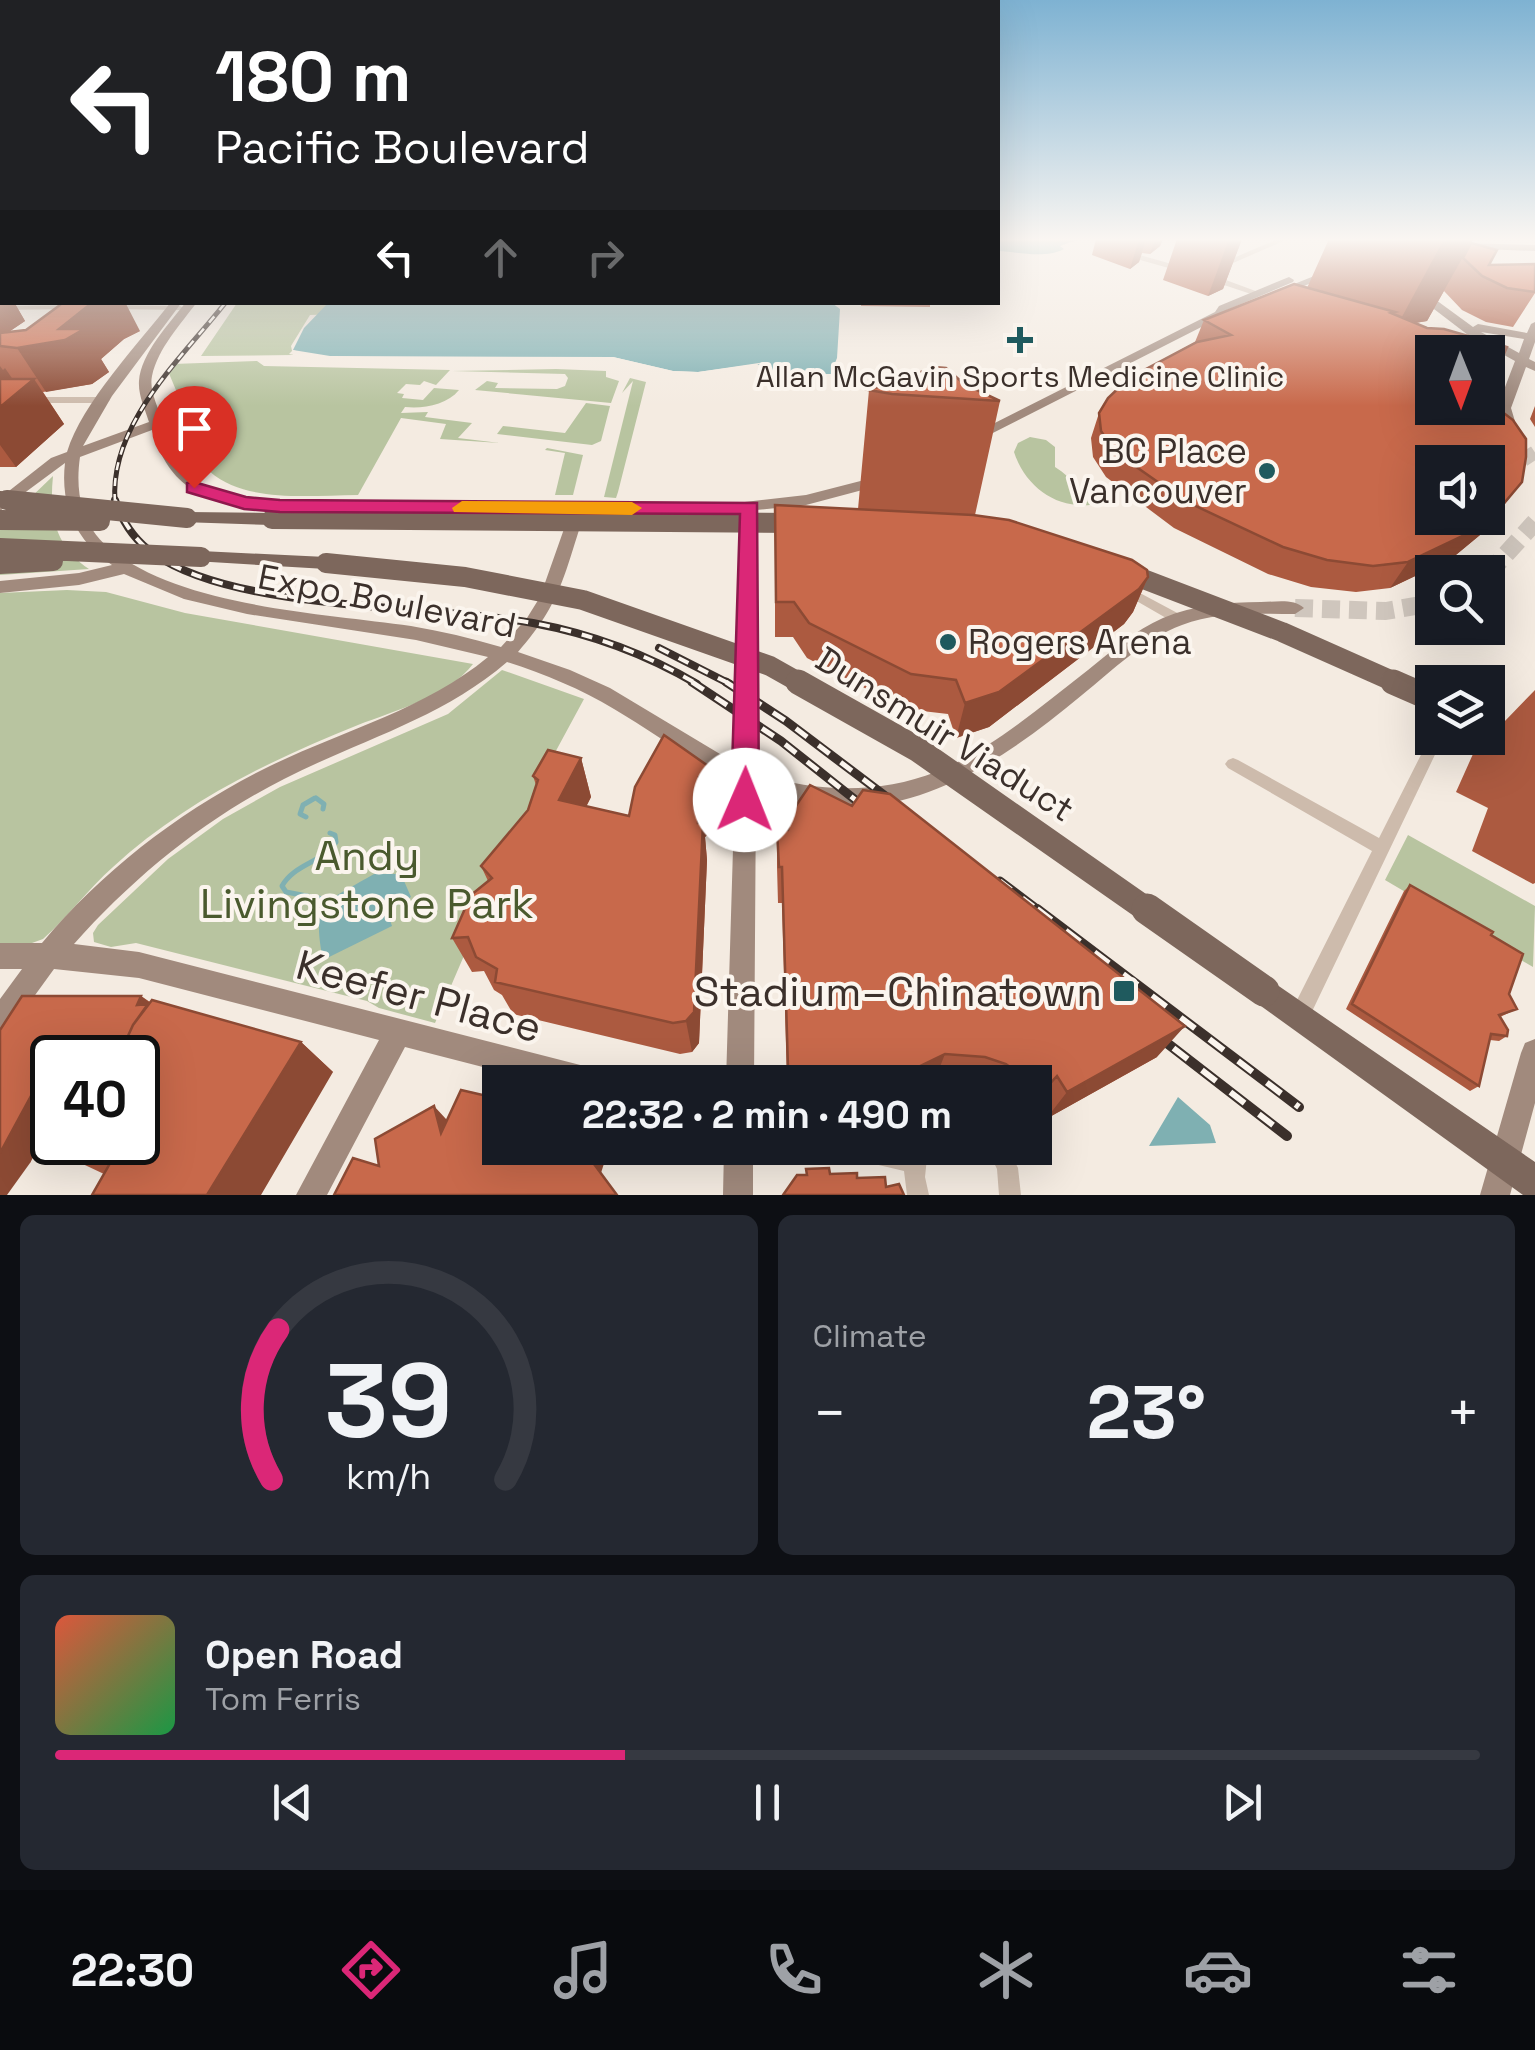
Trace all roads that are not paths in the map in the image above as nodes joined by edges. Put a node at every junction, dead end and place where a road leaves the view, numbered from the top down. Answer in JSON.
{"nodes":[{"id":1,"x":1260,"y":295,"type":"edge"},
{"id":2,"x":1270,"y":295,"type":"edge"},
{"id":3,"x":1421,"y":295,"type":"edge"},
{"id":4,"x":1286,"y":300,"type":"edge"},
{"id":5,"x":1,"y":306,"type":"edge"},
{"id":6,"x":180,"y":308,"type":"edge"},
{"id":7,"x":80,"y":313,"type":"edge"},
{"id":8,"x":99,"y":314,"type":"dead end"},
{"id":9,"x":1450,"y":317,"type":"junction"},
{"id":10,"x":1533,"y":332,"type":"edge"},
{"id":11,"x":1529,"y":364,"type":"edge"},
{"id":12,"x":0,"y":400,"type":"edge"},
{"id":13,"x":105,"y":400,"type":"junction"},
{"id":14,"x":156,"y":424,"type":"junction"},
{"id":15,"x":1510,"y":428,"type":"tunnel mouth"},
{"id":16,"x":956,"y":445,"type":"edge"},
{"id":17,"x":75,"y":452,"type":"junction"},
{"id":18,"x":900,"y":474,"type":"dead end"},
{"id":19,"x":0,"y":499,"type":"edge"},
{"id":20,"x":0,"y":506,"type":"edge"},
{"id":21,"x":580,"y":508,"type":"junction"},
{"id":22,"x":750,"y":508,"type":"junction"},
{"id":23,"x":187,"y":518,"type":"junction"},
{"id":24,"x":0,"y":520,"type":"edge"},
{"id":25,"x":820,"y":524,"type":"edge"},
{"id":26,"x":0,"y":548,"type":"edge"},
{"id":27,"x":201,"y":557,"type":"junction"},
{"id":28,"x":0,"y":564,"type":"edge"},
{"id":29,"x":1099,"y":564,"type":"edge"},
{"id":30,"x":124,"y":568,"type":"junction"},
{"id":31,"x":1116,"y":585,"type":"edge"},
{"id":32,"x":0,"y":587,"type":"edge"},
{"id":33,"x":1295,"y":608,"type":"tunnel mouth"},
{"id":34,"x":1178,"y":619,"type":"junction"},
{"id":35,"x":502,"y":655,"type":"junction"},
{"id":36,"x":1415,"y":693,"type":"edge"},
{"id":37,"x":1505,"y":734,"type":"edge"},
{"id":38,"x":1531,"y":746,"type":"edge"},
{"id":39,"x":1428,"y":755,"type":"edge"},
{"id":40,"x":1233,"y":764,"type":"dead end"},
{"id":41,"x":746,"y":780,"type":"junction"},
{"id":42,"x":1383,"y":849,"type":"junction"},
{"id":43,"x":0,"y":956,"type":"edge"},
{"id":44,"x":50,"y":956,"type":"junction"},
{"id":45,"x":1311,"y":1014,"type":"junction"},
{"id":46,"x":0,"y":1022,"type":"edge"},
{"id":47,"x":398,"y":1032,"type":"junction"},
{"id":48,"x":1535,"y":1053,"type":"edge"},
{"id":49,"x":526,"y":1065,"type":"edge"},
{"id":50,"x":740,"y":1065,"type":"edge"},
{"id":51,"x":1505,"y":1162,"type":"junction"},
{"id":52,"x":739,"y":1165,"type":"edge"},
{"id":53,"x":916,"y":1165,"type":"edge"},
{"id":54,"x":1006,"y":1165,"type":"edge"},
{"id":55,"x":1535,"y":1183,"type":"edge"},
{"id":56,"x":311,"y":1195,"type":"edge"},
{"id":57,"x":738,"y":1195,"type":"edge"},
{"id":58,"x":918,"y":1195,"type":"edge"},
{"id":59,"x":1010,"y":1195,"type":"edge"},
{"id":60,"x":1495,"y":1195,"type":"edge"}],
"edges":[{"from":1,"to":16,"type":"main road"},
{"from":2,"to":4,"type":"street"},
{"from":3,"to":9,"type":"main road"},
{"from":5,"to":6,"type":"street"},
{"from":5,"to":7,"type":"street"},
{"from":6,"to":8,"type":"street"},
{"from":6,"to":13,"type":"main road"},
{"from":6,"to":14,"type":"main road"},
{"from":9,"to":10,"type":"main road"},
{"from":9,"to":11,"type":"main road"},
{"from":10,"to":11,"type":"main road"},
{"from":11,"to":15,"type":"main road"},
{"from":12,"to":13,"type":"street"},
{"from":13,"to":17,"type":"main road"},
{"from":14,"to":17,"type":"main road"},
{"from":14,"to":21,"type":"main road"},
{"from":17,"to":20,"type":"main road"},
{"from":17,"to":30,"type":"main road","name":"Expo Boulevard"},
{"from":18,"to":22,"type":"main road"},
{"from":19,"to":23,"type":"main road","bridge":true},
{"from":21,"to":22,"type":"main road"},
{"from":21,"to":35,"type":"main road"},
{"from":22,"to":41,"type":"main road"},
{"from":23,"to":24,"type":"main road","bridge":true},
{"from":23,"to":25,"type":"main road","bridge":true},
{"from":26,"to":27,"type":"main road","bridge":true},
{"from":27,"to":28,"type":"main road","bridge":true},
{"from":27,"to":45,"type":"main road","name":"Dunsmuir Viaduct","bridge":true},
{"from":29,"to":36,"type":"main road","bridge":true},
{"from":30,"to":32,"type":"main road"},
{"from":30,"to":35,"type":"main road","name":"Expo Boulevard"},
{"from":31,"to":34,"type":"street"},
{"from":33,"to":34,"type":"main road","name":"Expo Boulevard"},
{"from":34,"to":41,"type":"main road","name":"Expo Boulevard"},
{"from":35,"to":41,"type":"main road","name":"Expo Boulevard"},
{"from":35,"to":44,"type":"main road"},
{"from":37,"to":38,"type":"main road"},
{"from":39,"to":42,"type":"street"},
{"from":40,"to":42,"type":"street"},
{"from":41,"to":50,"type":"main road"},
{"from":42,"to":45,"type":"street"},
{"from":43,"to":44,"type":"main road","name":"Keefer Place"},
{"from":44,"to":46,"type":"main road"},
{"from":44,"to":47,"type":"main road","name":"Keefer Place"},
{"from":45,"to":51,"type":"main road","name":"Dunsmuir Viaduct"},
{"from":47,"to":49,"type":"main road","name":"Keefer Place"},
{"from":47,"to":56,"type":"main road"},
{"from":48,"to":51,"type":"main road"},
{"from":51,"to":55,"type":"main road","name":"Dunsmuir Viaduct"},
{"from":51,"to":60,"type":"main road"},
{"from":52,"to":57,"type":"main road"},
{"from":53,"to":58,"type":"street"},
{"from":54,"to":59,"type":"street"}]}
